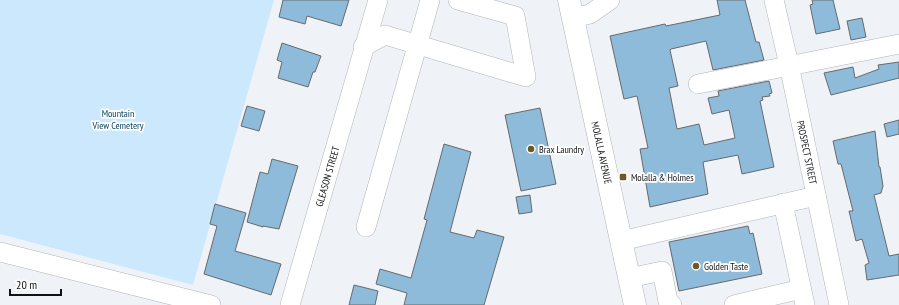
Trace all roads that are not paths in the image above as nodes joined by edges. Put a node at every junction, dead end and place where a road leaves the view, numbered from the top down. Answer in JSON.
{"nodes":[{"id":1,"x":378,"y":0,"type":"edge"},
{"id":2,"x":430,"y":0,"type":"edge"},
{"id":3,"x":458,"y":0,"type":"edge"},
{"id":4,"x":610,"y":0,"type":"edge"},
{"id":5,"x":774,"y":0,"type":"edge"},
{"id":6,"x":571,"y":9,"type":"edge"},
{"id":7,"x":418,"y":44,"type":"junction"},
{"id":8,"x":899,"y":44,"type":"edge"},
{"id":9,"x":363,"y":47,"type":"junction"},
{"id":10,"x":789,"y":65,"type":"junction"},
{"id":11,"x":698,"y":84,"type":"dead end"},
{"id":12,"x":816,"y":196,"type":"junction"},
{"id":13,"x":783,"y":203,"type":"junction"},
{"id":14,"x":366,"y":227,"type":"dead end"},
{"id":15,"x":621,"y":241,"type":"junction"},
{"id":16,"x":0,"y":252,"type":"edge"},
{"id":17,"x":629,"y":278,"type":"junction"},
{"id":18,"x":803,"y":297,"type":"edge"},
{"id":19,"x":211,"y":305,"type":"edge"},
{"id":20,"x":290,"y":305,"type":"edge"},
{"id":21,"x":635,"y":305,"type":"edge"},
{"id":22,"x":672,"y":305,"type":"edge"},
{"id":23,"x":734,"y":305,"type":"edge"},
{"id":24,"x":838,"y":305,"type":"edge"}],
"edges":[{"from":1,"to":9,"type":"street","name":"GLEASON STREET"},
{"from":2,"to":7,"type":"street"},
{"from":3,"to":7,"type":"street"},
{"from":4,"to":6,"type":"street"},
{"from":5,"to":10,"type":"street","name":"PROSPECT STREET"},
{"from":6,"to":15,"type":"main road","name":"MOLALLA AVENUE"},
{"from":7,"to":9,"type":"street"},
{"from":7,"to":14,"type":"street"},
{"from":8,"to":10,"type":"street"},
{"from":9,"to":20,"type":"street","name":"GLEASON STREET"},
{"from":10,"to":11,"type":"street"},
{"from":10,"to":12,"type":"street","name":"PROSPECT STREET"},
{"from":12,"to":13,"type":"street"},
{"from":12,"to":24,"type":"street","name":"PROSPECT STREET"},
{"from":13,"to":15,"type":"street"},
{"from":13,"to":18,"type":"street"},
{"from":15,"to":17,"type":"main road","name":"MOLALLA AVENUE"},
{"from":16,"to":19,"type":"street"},
{"from":17,"to":21,"type":"main road","name":"MOLALLA AVENUE"},
{"from":17,"to":22,"type":"street"},
{"from":18,"to":23,"type":"street"}]}
